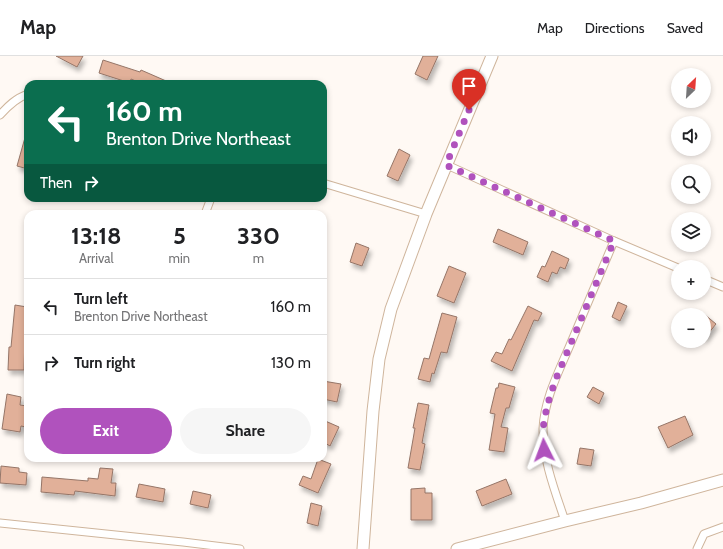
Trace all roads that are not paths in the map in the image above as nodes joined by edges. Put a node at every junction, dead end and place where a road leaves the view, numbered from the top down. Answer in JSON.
{"nodes":[{"id":1,"x":492,"y":56,"type":"edge"},
{"id":2,"x":24,"y":96,"type":"edge"},
{"id":3,"x":0,"y":115,"type":"edge"},
{"id":4,"x":446,"y":165,"type":"junction"},
{"id":5,"x":327,"y":184,"type":"edge"},
{"id":6,"x":426,"y":214,"type":"junction"},
{"id":7,"x":614,"y":241,"type":"junction"},
{"id":8,"x":671,"y":265,"type":"edge"},
{"id":9,"x":711,"y":282,"type":"edge"},
{"id":10,"x":723,"y":287,"type":"edge"},
{"id":11,"x":723,"y":480,"type":"edge"},
{"id":12,"x":565,"y":521,"type":"junction"},
{"id":13,"x":0,"y":523,"type":"edge"},
{"id":14,"x":723,"y":527,"type":"edge"},
{"id":15,"x":472,"y":547,"type":"edge"},
{"id":16,"x":240,"y":549,"type":"edge"},
{"id":17,"x":363,"y":549,"type":"edge"},
{"id":18,"x":457,"y":549,"type":"edge"},
{"id":19,"x":697,"y":549,"type":"edge"}],
"edges":[{"from":1,"to":4,"type":"main road"},
{"from":2,"to":3,"type":"street"},
{"from":4,"to":6,"type":"main road"},
{"from":4,"to":7,"type":"street"},
{"from":5,"to":6,"type":"street"},
{"from":6,"to":17,"type":"main road"},
{"from":7,"to":8,"type":"street"},
{"from":7,"to":12,"type":"street"},
{"from":9,"to":10,"type":"street"},
{"from":11,"to":12,"type":"main road"},
{"from":12,"to":15,"type":"main road"},
{"from":13,"to":16,"type":"street"},
{"from":14,"to":19,"type":"street"},
{"from":15,"to":18,"type":"main road"}]}
